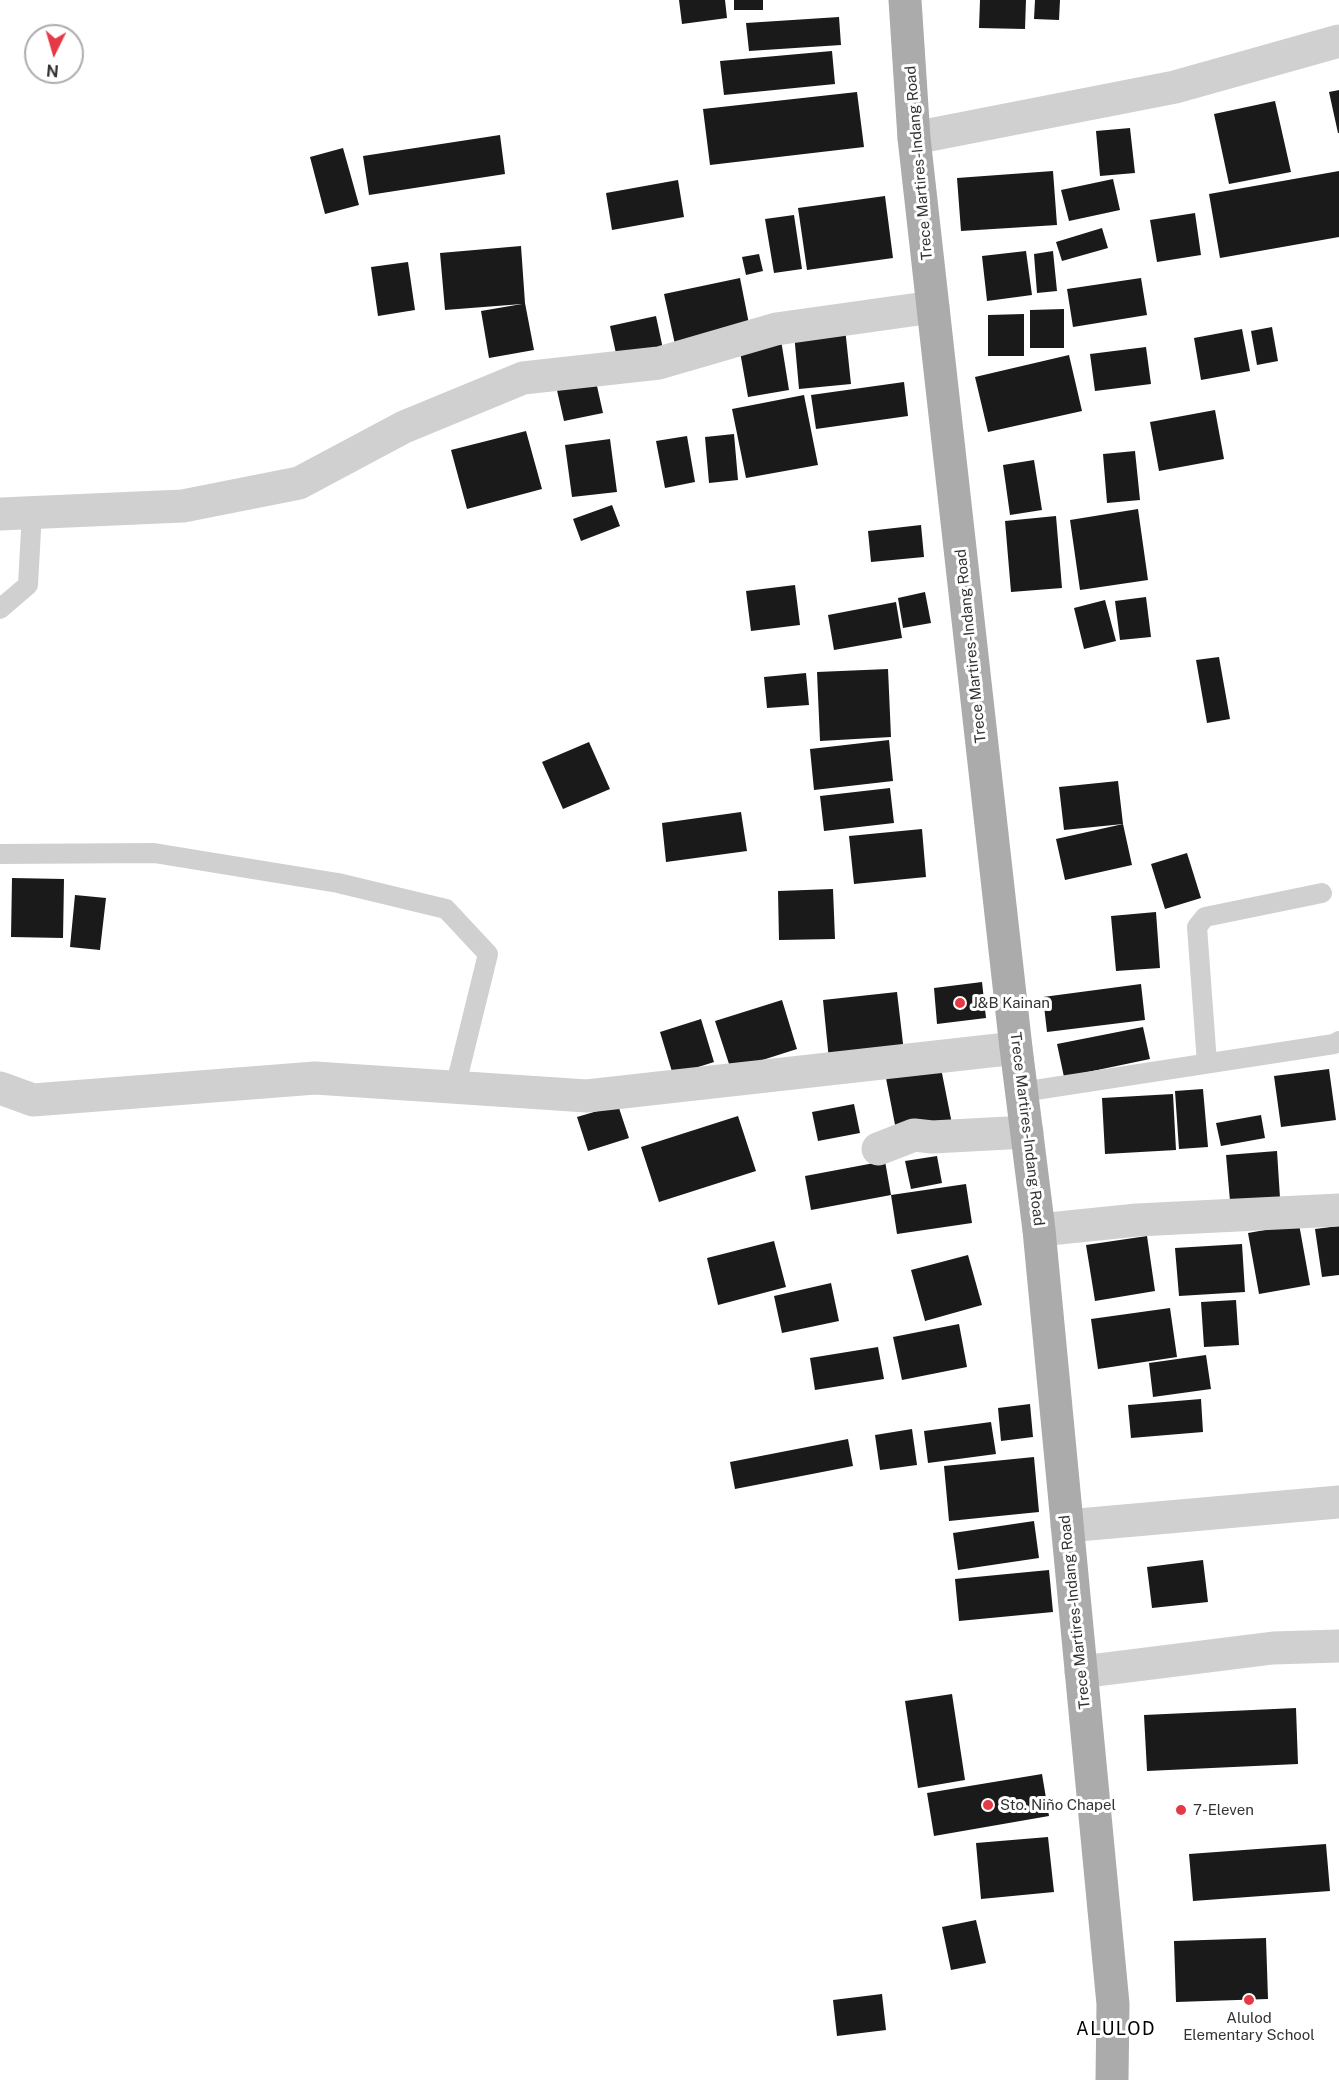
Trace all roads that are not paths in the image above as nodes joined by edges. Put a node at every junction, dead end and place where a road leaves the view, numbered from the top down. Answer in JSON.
{"nodes":[{"id":1,"x":905,"y":0,"type":"edge"},
{"id":2,"x":1339,"y":41,"type":"edge"},
{"id":3,"x":914,"y":138,"type":"junction"},
{"id":4,"x":933,"y":308,"type":"junction"},
{"id":5,"x":32,"y":512,"type":"junction"},
{"id":6,"x":0,"y":514,"type":"edge"},
{"id":7,"x":0,"y":609,"type":"edge"},
{"id":8,"x":0,"y":854,"type":"edge"},
{"id":9,"x":1322,"y":893,"type":"dead end"},
{"id":10,"x":1339,"y":1041,"type":"edge"},
{"id":11,"x":1016,"y":1048,"type":"junction"},
{"id":12,"x":1207,"y":1063,"type":"junction"},
{"id":13,"x":0,"y":1088,"type":"edge"},
{"id":14,"x":454,"y":1088,"type":"junction"},
{"id":15,"x":1022,"y":1092,"type":"junction"},
{"id":16,"x":1027,"y":1132,"type":"junction"},
{"id":17,"x":878,"y":1149,"type":"dead end"},
{"id":18,"x":1339,"y":1210,"type":"edge"},
{"id":19,"x":1039,"y":1230,"type":"junction"},
{"id":20,"x":1339,"y":1502,"type":"edge"},
{"id":21,"x":1067,"y":1526,"type":"junction"},
{"id":22,"x":1339,"y":1646,"type":"edge"},
{"id":23,"x":1081,"y":1672,"type":"junction"},
{"id":24,"x":1112,"y":2080,"type":"edge"}],
"edges":[{"from":1,"to":3,"type":"main road","name":"Trece Martires-Indang Road"},
{"from":2,"to":3,"type":"street"},
{"from":3,"to":4,"type":"main road","name":"Trece Martires-Indang Road"},
{"from":4,"to":5,"type":"street"},
{"from":4,"to":11,"type":"main road","name":"Trece Martires-Indang Road"},
{"from":5,"to":6,"type":"street"},
{"from":5,"to":7,"type":"lane"},
{"from":8,"to":14,"type":"lane"},
{"from":9,"to":12,"type":"lane"},
{"from":10,"to":12,"type":"lane"},
{"from":11,"to":14,"type":"street"},
{"from":11,"to":15,"type":"main road","name":"Trece Martires-Indang Road"},
{"from":12,"to":15,"type":"lane"},
{"from":13,"to":14,"type":"street"},
{"from":15,"to":16,"type":"main road","name":"Trece Martires-Indang Road"},
{"from":16,"to":17,"type":"street"},
{"from":16,"to":19,"type":"main road","name":"Trece Martires-Indang Road"},
{"from":18,"to":19,"type":"street"},
{"from":19,"to":21,"type":"main road","name":"Trece Martires-Indang Road"},
{"from":20,"to":21,"type":"street"},
{"from":21,"to":23,"type":"main road","name":"Trece Martires-Indang Road"},
{"from":22,"to":23,"type":"street"},
{"from":23,"to":24,"type":"main road","name":"Trece Martires-Indang Road"}]}
